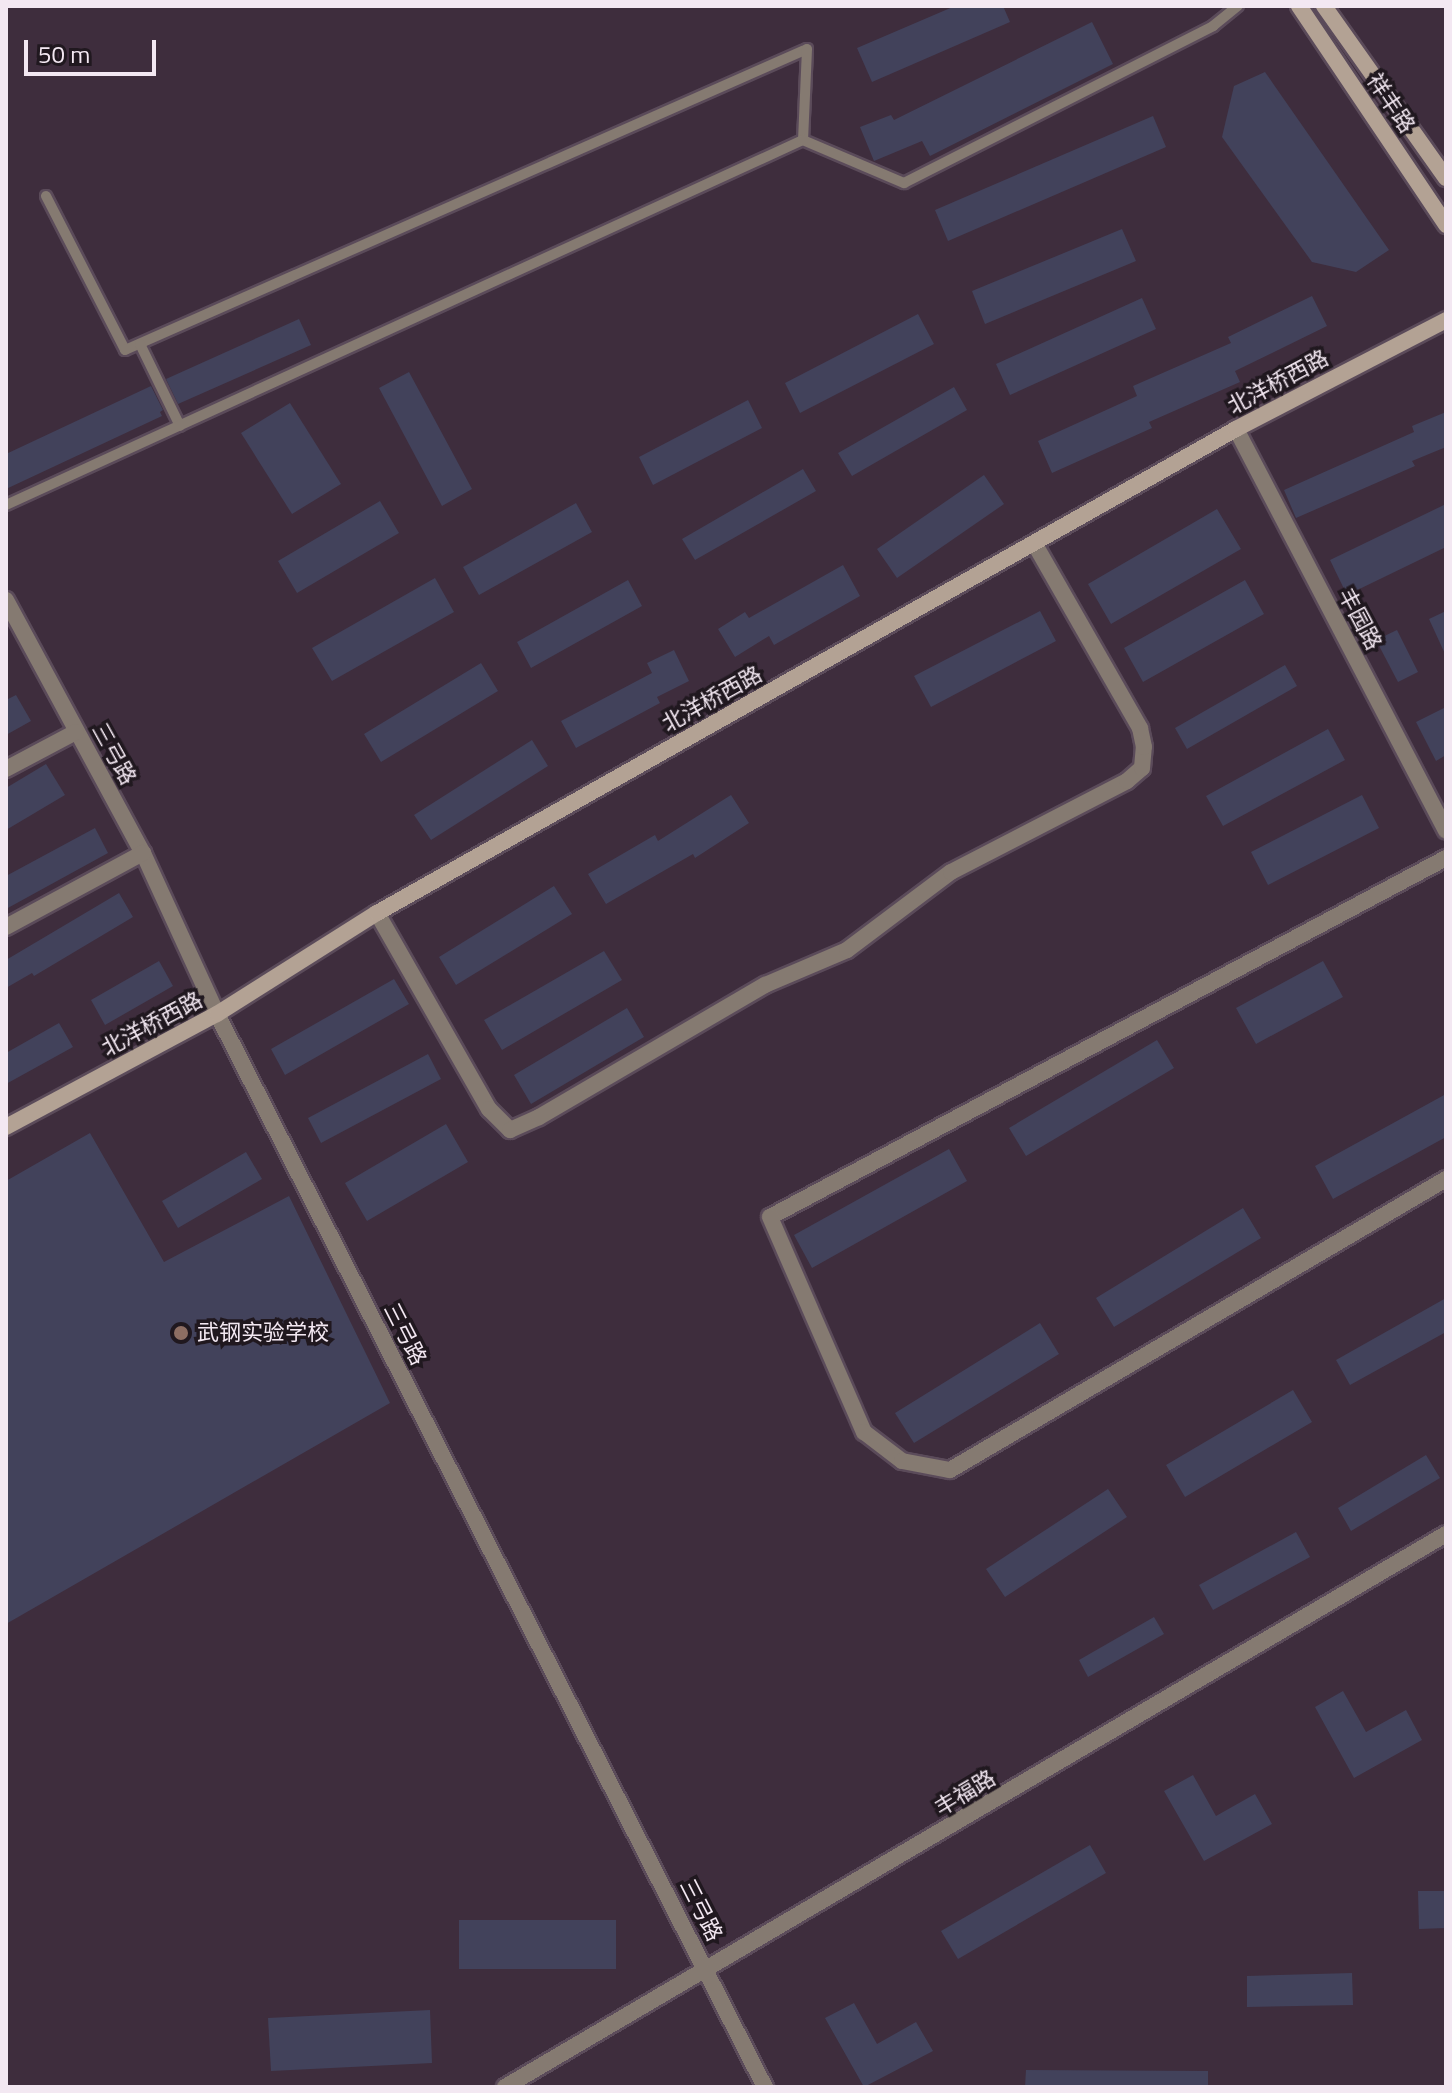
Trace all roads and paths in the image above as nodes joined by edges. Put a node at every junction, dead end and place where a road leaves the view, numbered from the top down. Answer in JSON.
{"nodes":[{"id":1,"x":1238,"y":6,"type":"edge"},
{"id":2,"x":1299,"y":6,"type":"edge"},
{"id":3,"x":1324,"y":6,"type":"edge"},
{"id":4,"x":803,"y":140,"type":"junction"},
{"id":5,"x":1446,"y":178,"type":"edge"},
{"id":6,"x":46,"y":196,"type":"dead end"},
{"id":7,"x":1446,"y":225,"type":"edge"},
{"id":8,"x":1446,"y":320,"type":"edge"},
{"id":9,"x":140,"y":344,"type":"junction"},
{"id":10,"x":180,"y":426,"type":"junction"},
{"id":11,"x":1236,"y":429,"type":"junction"},
{"id":12,"x":6,"y":505,"type":"edge"},
{"id":13,"x":1034,"y":543,"type":"junction"},
{"id":14,"x":6,"y":600,"type":"edge"},
{"id":15,"x":76,"y":732,"type":"junction"},
{"id":16,"x":6,"y":769,"type":"edge"},
{"id":17,"x":1446,"y":830,"type":"edge"},
{"id":18,"x":143,"y":853,"type":"junction"},
{"id":19,"x":1446,"y":858,"type":"edge"},
{"id":20,"x":377,"y":913,"type":"junction"},
{"id":21,"x":6,"y":927,"type":"edge"},
{"id":22,"x":217,"y":1014,"type":"junction"},
{"id":23,"x":6,"y":1127,"type":"edge"},
{"id":24,"x":1446,"y":1179,"type":"edge"},
{"id":25,"x":1446,"y":1534,"type":"edge"},
{"id":26,"x":707,"y":1971,"type":"junction"},
{"id":27,"x":505,"y":2087,"type":"edge"},
{"id":28,"x":765,"y":2087,"type":"edge"}],
"edges":[{"from":1,"to":4,"type":"lane"},
{"from":2,"to":7,"type":"main road","name":"祥丰路"},
{"from":3,"to":5,"type":"main road","name":"祥丰路"},
{"from":4,"to":9,"type":"lane"},
{"from":4,"to":10,"type":"lane"},
{"from":6,"to":9,"type":"lane"},
{"from":8,"to":11,"type":"main road","name":"北洋桥西路"},
{"from":9,"to":10,"type":"lane"},
{"from":10,"to":12,"type":"lane"},
{"from":11,"to":13,"type":"main road","name":"北洋桥西路"},
{"from":11,"to":17,"type":"street","name":"丰园路"},
{"from":13,"to":20,"type":"main road","name":"北洋桥西路"},
{"from":13,"to":20,"type":"street"},
{"from":14,"to":15,"type":"street","name":"三弓路"},
{"from":15,"to":16,"type":"street"},
{"from":15,"to":18,"type":"street","name":"三弓路"},
{"from":18,"to":21,"type":"street"},
{"from":18,"to":22,"type":"street","name":"三弓路"},
{"from":19,"to":24,"type":"street"},
{"from":20,"to":22,"type":"main road","name":"北洋桥西路"},
{"from":22,"to":23,"type":"main road","name":"北洋桥西路"},
{"from":22,"to":26,"type":"street","name":"三弓路"},
{"from":25,"to":26,"type":"street","name":"丰福路"},
{"from":26,"to":27,"type":"street","name":"丰福路"},
{"from":26,"to":28,"type":"street","name":"三弓路"}]}
